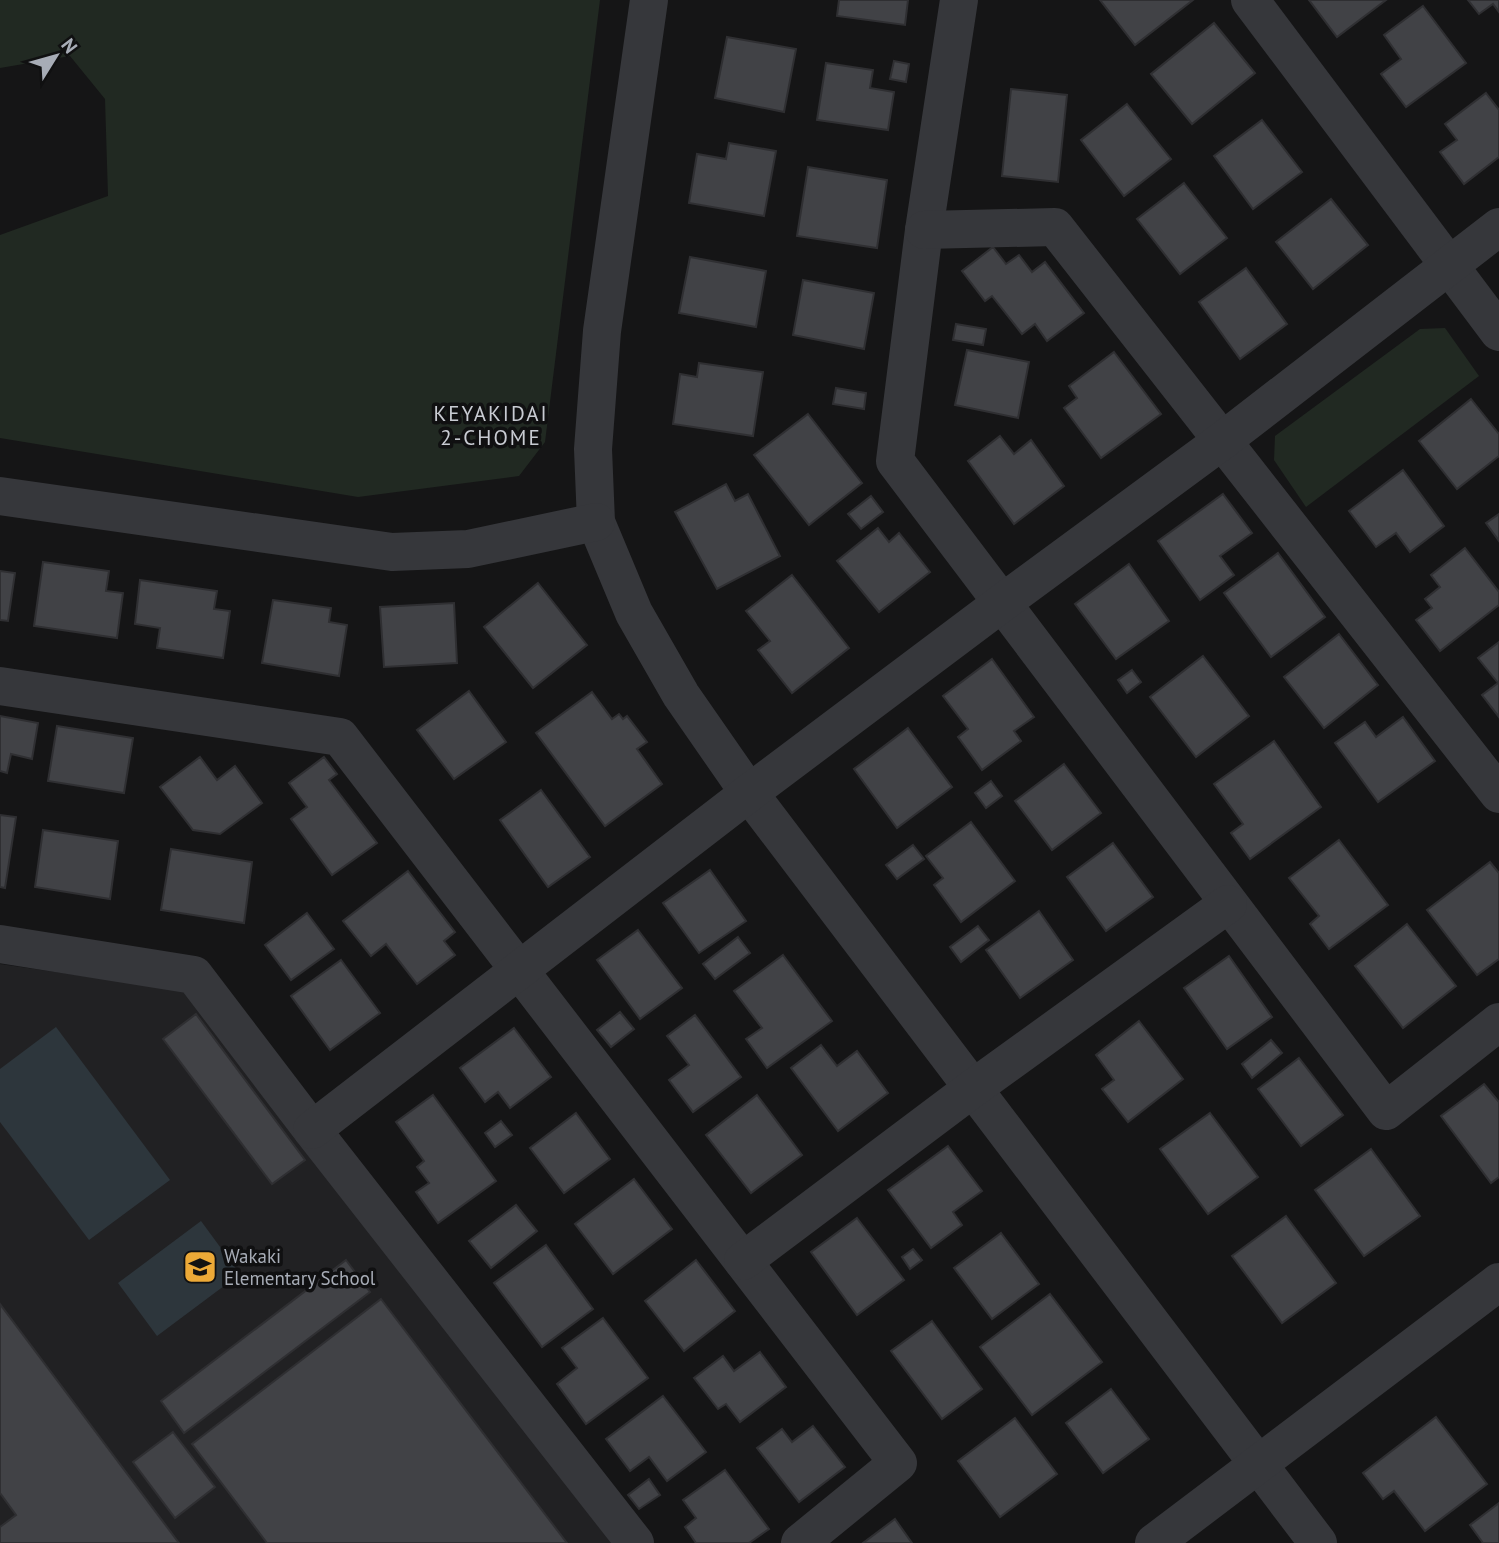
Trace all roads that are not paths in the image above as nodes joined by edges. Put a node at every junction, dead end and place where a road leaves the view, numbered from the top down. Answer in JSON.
{"nodes":[{"id":1,"x":649,"y":0,"type":"edge"},
{"id":2,"x":959,"y":0,"type":"edge"},
{"id":3,"x":1250,"y":0,"type":"edge"},
{"id":4,"x":1499,"y":227,"type":"edge"},
{"id":5,"x":924,"y":230,"type":"junction"},
{"id":6,"x":1449,"y":266,"type":"junction"},
{"id":7,"x":1499,"y":332,"type":"edge"},
{"id":8,"x":1222,"y":441,"type":"junction"},
{"id":9,"x":0,"y":496,"type":"edge"},
{"id":10,"x":596,"y":522,"type":"junction"},
{"id":11,"x":1002,"y":603,"type":"junction"},
{"id":12,"x":0,"y":686,"type":"edge"},
{"id":13,"x":749,"y":793,"type":"junction"},
{"id":14,"x":1499,"y":794,"type":"edge"},
{"id":15,"x":1228,"y":904,"type":"junction"},
{"id":16,"x":0,"y":944,"type":"edge"},
{"id":17,"x":519,"y":968,"type":"junction"},
{"id":18,"x":1499,"y":1022,"type":"edge"},
{"id":19,"x":972,"y":1088,"type":"junction"},
{"id":20,"x":312,"y":1130,"type":"junction"},
{"id":21,"x":743,"y":1261,"type":"junction"},
{"id":22,"x":1499,"y":1282,"type":"edge"},
{"id":23,"x":1258,"y":1466,"type":"junction"},
{"id":24,"x":635,"y":1543,"type":"edge"},
{"id":25,"x":800,"y":1543,"type":"edge"},
{"id":26,"x":1154,"y":1543,"type":"edge"},
{"id":27,"x":1318,"y":1543,"type":"edge"}],
"edges":[{"from":1,"to":10,"type":"street"},
{"from":2,"to":5,"type":"street"},
{"from":3,"to":6,"type":"street"},
{"from":4,"to":6,"type":"street"},
{"from":5,"to":8,"type":"street"},
{"from":5,"to":11,"type":"street"},
{"from":6,"to":7,"type":"street"},
{"from":6,"to":8,"type":"street"},
{"from":8,"to":11,"type":"street"},
{"from":8,"to":14,"type":"street"},
{"from":9,"to":10,"type":"street"},
{"from":10,"to":13,"type":"street"},
{"from":11,"to":13,"type":"street"},
{"from":11,"to":15,"type":"street"},
{"from":12,"to":17,"type":"street"},
{"from":13,"to":17,"type":"street"},
{"from":13,"to":19,"type":"street"},
{"from":15,"to":18,"type":"street"},
{"from":15,"to":19,"type":"street"},
{"from":16,"to":20,"type":"street"},
{"from":17,"to":20,"type":"street"},
{"from":17,"to":21,"type":"street"},
{"from":19,"to":21,"type":"street"},
{"from":19,"to":23,"type":"street"},
{"from":20,"to":24,"type":"street"},
{"from":21,"to":25,"type":"street"},
{"from":22,"to":23,"type":"street"},
{"from":23,"to":26,"type":"street"},
{"from":23,"to":27,"type":"street"}]}
